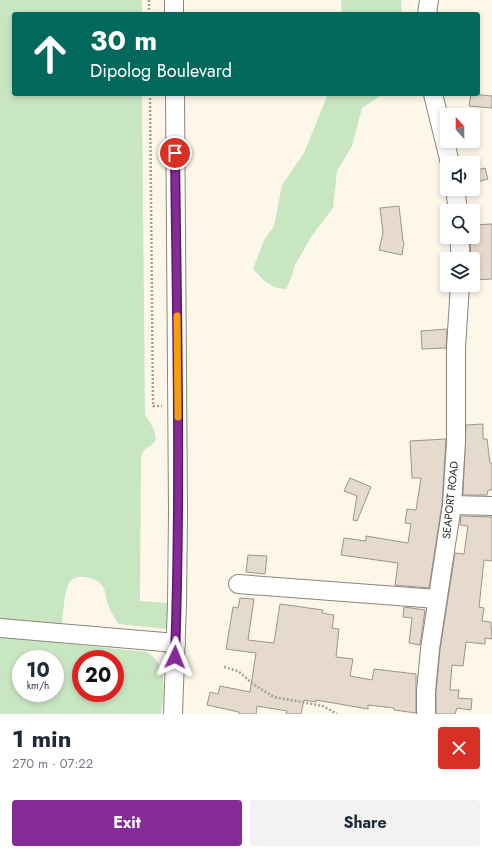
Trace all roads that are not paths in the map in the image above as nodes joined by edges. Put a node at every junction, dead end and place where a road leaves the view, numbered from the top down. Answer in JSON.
{"nodes":[{"id":1,"x":174,"y":0,"type":"edge"},
{"id":2,"x":429,"y":0,"type":"edge"},
{"id":3,"x":174,"y":12,"type":"edge"},
{"id":4,"x":427,"y":12,"type":"edge"},
{"id":5,"x":175,"y":96,"type":"edge"},
{"id":6,"x":433,"y":96,"type":"edge"},
{"id":7,"x":448,"y":156,"type":"edge"},
{"id":8,"x":460,"y":292,"type":"edge"},
{"id":9,"x":452,"y":505,"type":"junction"},
{"id":10,"x":492,"y":506,"type":"edge"},
{"id":11,"x":238,"y":584,"type":"dead end"},
{"id":12,"x":437,"y":599,"type":"junction"},
{"id":13,"x":0,"y":628,"type":"edge"},
{"id":14,"x":176,"y":643,"type":"junction"},
{"id":15,"x":173,"y":714,"type":"edge"},
{"id":16,"x":426,"y":714,"type":"edge"}],
"edges":[{"from":1,"to":3,"type":"street"},
{"from":2,"to":4,"type":"street"},
{"from":5,"to":14,"type":"street"},
{"from":6,"to":7,"type":"street"},
{"from":8,"to":9,"type":"street","name":"SEAPORT ROAD"},
{"from":9,"to":10,"type":"street"},
{"from":9,"to":12,"type":"street","name":"SEAPORT ROAD"},
{"from":11,"to":12,"type":"street"},
{"from":12,"to":16,"type":"street","name":"SEAPORT ROAD"},
{"from":13,"to":14,"type":"street"},
{"from":14,"to":15,"type":"street"}]}
